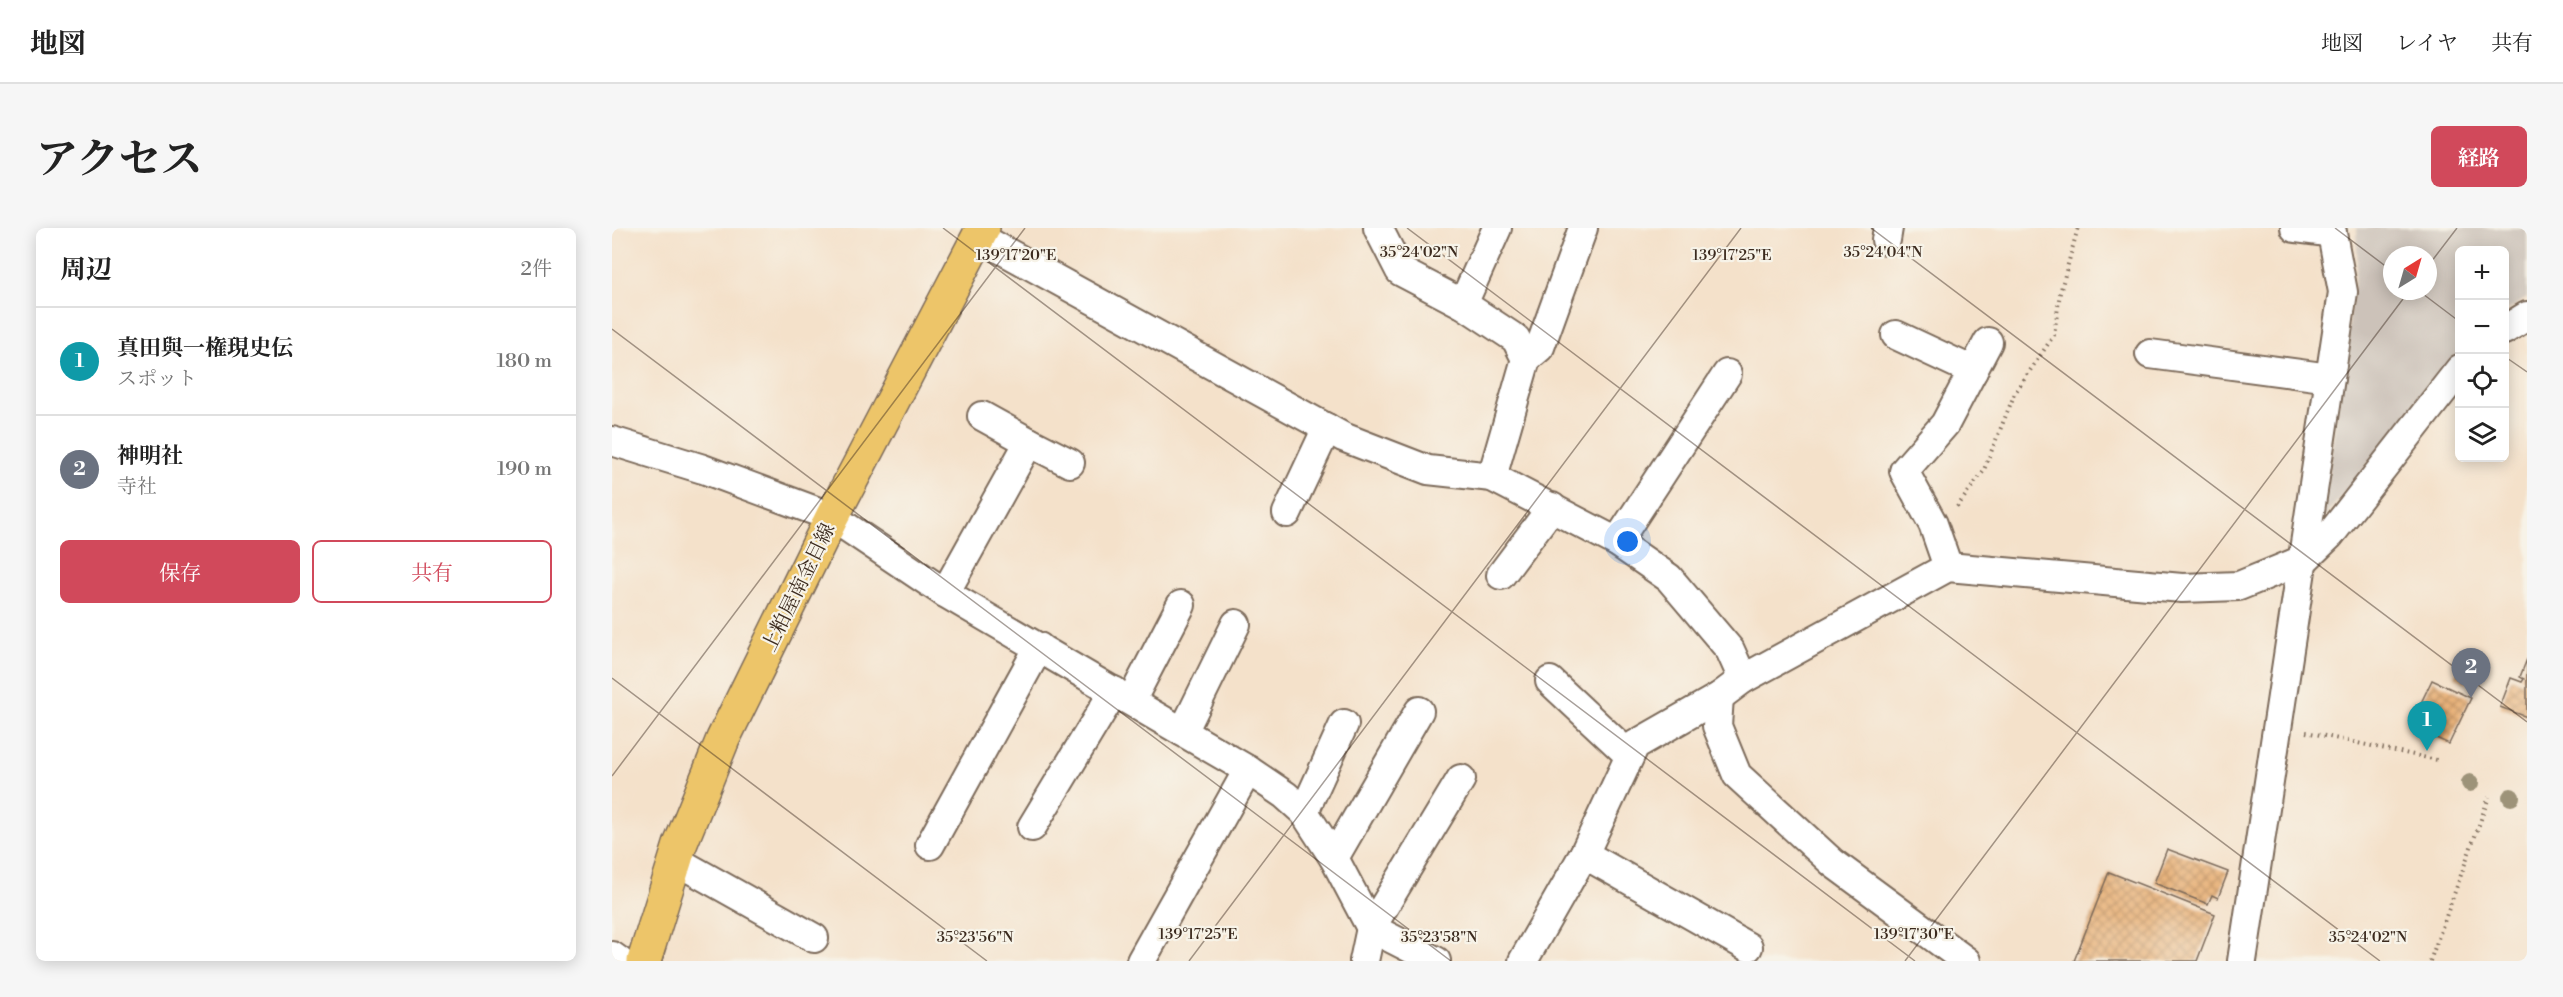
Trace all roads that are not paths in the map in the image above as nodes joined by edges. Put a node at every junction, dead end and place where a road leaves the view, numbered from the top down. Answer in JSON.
{"nodes":[{"id":1,"x":1377,"y":228,"type":"edge"},
{"id":2,"x":1497,"y":228,"type":"edge"},
{"id":3,"x":1583,"y":228,"type":"edge"},
{"id":4,"x":2295,"y":228,"type":"edge"},
{"id":5,"x":2331,"y":231,"type":"edge"},
{"id":6,"x":981,"y":233,"type":"edge"},
{"id":7,"x":1463,"y":304,"type":"junction"},
{"id":8,"x":2527,"y":316,"type":"edge"},
{"id":9,"x":2509,"y":327,"type":"edge"},
{"id":10,"x":1896,"y":335,"type":"dead end"},
{"id":11,"x":1988,"y":342,"type":"dead end"},
{"id":12,"x":2150,"y":354,"type":"dead end"},
{"id":13,"x":1526,"y":359,"type":"junction"},
{"id":14,"x":1973,"y":371,"type":"junction"},
{"id":15,"x":1727,"y":374,"type":"dead end"},
{"id":16,"x":2455,"y":375,"type":"edge"},
{"id":17,"x":2330,"y":378,"type":"junction"},
{"id":18,"x":982,"y":416,"type":"dead end"},
{"id":19,"x":1327,"y":428,"type":"junction"},
{"id":20,"x":612,"y":441,"type":"edge"},
{"id":21,"x":1029,"y":442,"type":"junction"},
{"id":22,"x":1070,"y":463,"type":"dead end"},
{"id":23,"x":1492,"y":477,"type":"junction"},
{"id":24,"x":1552,"y":507,"type":"junction"},
{"id":25,"x":1287,"y":513,"type":"dead end"},
{"id":26,"x":832,"y":517,"type":"junction"},
{"id":27,"x":1617,"y":542,"type":"junction"},
{"id":28,"x":2305,"y":559,"type":"junction"},
{"id":29,"x":1948,"y":567,"type":"junction"},
{"id":30,"x":1502,"y":575,"type":"dead end"},
{"id":31,"x":945,"y":593,"type":"junction"},
{"id":32,"x":1181,"y":605,"type":"dead end"},
{"id":33,"x":1236,"y":624,"type":"dead end"},
{"id":34,"x":1039,"y":647,"type":"junction"},
{"id":35,"x":1743,"y":680,"type":"junction"},
{"id":36,"x":1550,"y":681,"type":"dead end"},
{"id":37,"x":1122,"y":696,"type":"junction"},
{"id":38,"x":1719,"y":697,"type":"junction"},
{"id":39,"x":1419,"y":711,"type":"dead end"},
{"id":40,"x":1344,"y":724,"type":"dead end"},
{"id":41,"x":1183,"y":732,"type":"junction"},
{"id":42,"x":1629,"y":755,"type":"junction"},
{"id":43,"x":1248,"y":770,"type":"junction"},
{"id":44,"x":1461,"y":779,"type":"dead end"},
{"id":45,"x":1304,"y":812,"type":"junction"},
{"id":46,"x":1032,"y":827,"type":"dead end"},
{"id":47,"x":930,"y":845,"type":"dead end"},
{"id":48,"x":1584,"y":854,"type":"junction"},
{"id":49,"x":1334,"y":858,"type":"junction"},
{"id":50,"x":675,"y":860,"type":"junction"},
{"id":51,"x":1371,"y":928,"type":"junction"},
{"id":52,"x":1736,"y":932,"type":"dead end"},
{"id":53,"x":814,"y":938,"type":"dead end"},
{"id":54,"x":612,"y":956,"type":"edge"},
{"id":55,"x":619,"y":961,"type":"edge"},
{"id":56,"x":644,"y":961,"type":"edge"},
{"id":57,"x":1141,"y":961,"type":"edge"},
{"id":58,"x":1364,"y":961,"type":"edge"},
{"id":59,"x":1436,"y":961,"type":"edge"},
{"id":60,"x":1523,"y":961,"type":"edge"},
{"id":61,"x":1966,"y":961,"type":"edge"},
{"id":62,"x":2242,"y":961,"type":"edge"}],
"edges":[{"from":1,"to":7,"type":"street"},
{"from":2,"to":7,"type":"street"},
{"from":3,"to":13,"type":"street"},
{"from":4,"to":5,"type":"street"},
{"from":5,"to":17,"type":"street"},
{"from":6,"to":19,"type":"street"},
{"from":6,"to":26,"type":"main road","name":"上粕屋南金目線"},
{"from":7,"to":13,"type":"street"},
{"from":8,"to":9,"type":"street"},
{"from":10,"to":14,"type":"street"},
{"from":11,"to":14,"type":"street"},
{"from":12,"to":17,"type":"street"},
{"from":13,"to":23,"type":"street"},
{"from":14,"to":29,"type":"street"},
{"from":15,"to":27,"type":"street"},
{"from":16,"to":28,"type":"street"},
{"from":17,"to":28,"type":"street"},
{"from":18,"to":21,"type":"street"},
{"from":19,"to":23,"type":"street"},
{"from":19,"to":25,"type":"street"},
{"from":20,"to":26,"type":"street"},
{"from":21,"to":22,"type":"street"},
{"from":21,"to":31,"type":"street"},
{"from":23,"to":24,"type":"street"},
{"from":24,"to":27,"type":"street"},
{"from":24,"to":30,"type":"street"},
{"from":26,"to":31,"type":"street"},
{"from":26,"to":50,"type":"main road","name":"上粕屋南金目線"},
{"from":27,"to":35,"type":"street"},
{"from":28,"to":29,"type":"street"},
{"from":28,"to":62,"type":"street"},
{"from":29,"to":35,"type":"street"},
{"from":31,"to":34,"type":"street"},
{"from":32,"to":37,"type":"street"},
{"from":33,"to":41,"type":"street"},
{"from":34,"to":37,"type":"street"},
{"from":34,"to":47,"type":"street"},
{"from":35,"to":38,"type":"street"},
{"from":36,"to":42,"type":"street"},
{"from":37,"to":41,"type":"street"},
{"from":37,"to":46,"type":"street"},
{"from":38,"to":42,"type":"street"},
{"from":38,"to":61,"type":"street"},
{"from":39,"to":49,"type":"street"},
{"from":40,"to":45,"type":"street"},
{"from":41,"to":43,"type":"street"},
{"from":42,"to":48,"type":"street"},
{"from":43,"to":45,"type":"street"},
{"from":43,"to":57,"type":"street"},
{"from":44,"to":51,"type":"street"},
{"from":45,"to":49,"type":"street"},
{"from":48,"to":52,"type":"street"},
{"from":48,"to":60,"type":"street"},
{"from":49,"to":51,"type":"street"},
{"from":50,"to":53,"type":"street"},
{"from":50,"to":56,"type":"main road","name":"上粕屋南金目線"},
{"from":51,"to":58,"type":"street"},
{"from":51,"to":59,"type":"street"},
{"from":54,"to":55,"type":"street"}]}
